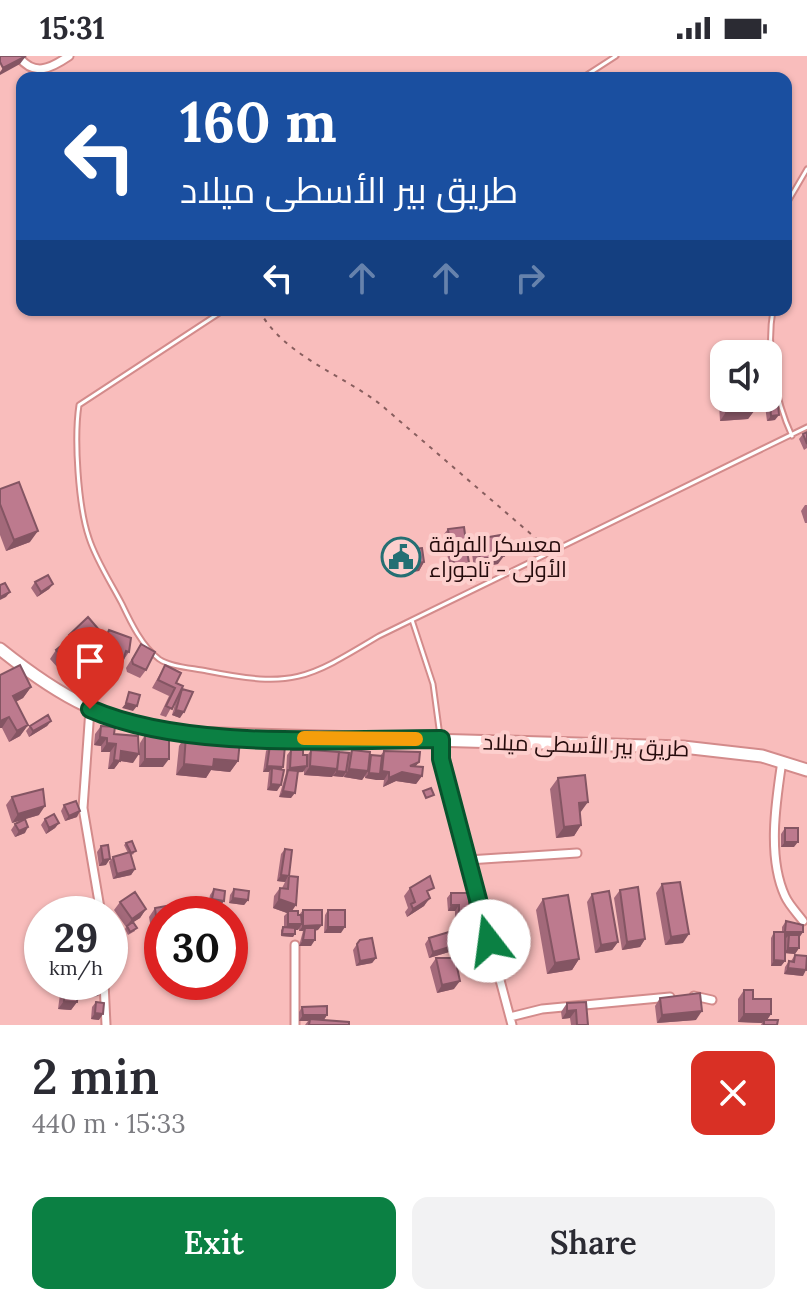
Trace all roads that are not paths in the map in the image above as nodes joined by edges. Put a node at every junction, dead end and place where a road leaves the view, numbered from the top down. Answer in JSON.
{"nodes":[{"id":1,"x":18,"y":56,"type":"edge"},
{"id":2,"x":69,"y":56,"type":"edge"},
{"id":3,"x":616,"y":56,"type":"edge"},
{"id":4,"x":591,"y":72,"type":"edge"},
{"id":5,"x":807,"y":169,"type":"edge"},
{"id":6,"x":792,"y":195,"type":"edge"},
{"id":7,"x":215,"y":316,"type":"edge"},
{"id":8,"x":772,"y":316,"type":"edge"},
{"id":9,"x":807,"y":427,"type":"edge"},
{"id":10,"x":792,"y":436,"type":"junction"},
{"id":11,"x":412,"y":620,"type":"junction"},
{"id":12,"x":0,"y":649,"type":"edge"},
{"id":13,"x":90,"y":709,"type":"junction"},
{"id":14,"x":441,"y":739,"type":"junction"},
{"id":15,"x":782,"y":761,"type":"junction"},
{"id":16,"x":807,"y":770,"type":"edge"},
{"id":17,"x":577,"y":853,"type":"dead end"},
{"id":18,"x":468,"y":860,"type":"junction"},
{"id":19,"x":98,"y":896,"type":"edge"},
{"id":20,"x":803,"y":921,"type":"edge"},
{"id":21,"x":295,"y":945,"type":"dead end"},
{"id":22,"x":105,"y":1000,"type":"edge"},
{"id":23,"x":712,"y":1000,"type":"dead end"},
{"id":24,"x":511,"y":1021,"type":"edge"},
{"id":25,"x":106,"y":1025,"type":"edge"},
{"id":26,"x":295,"y":1025,"type":"edge"}],
"edges":[{"from":1,"to":2,"type":"street"},
{"from":3,"to":4,"type":"lane"},
{"from":5,"to":6,"type":"lane"},
{"from":7,"to":11,"type":"lane"},
{"from":8,"to":10,"type":"lane"},
{"from":9,"to":10,"type":"lane"},
{"from":10,"to":11,"type":"lane"},
{"from":11,"to":14,"type":"lane"},
{"from":12,"to":13,"type":"main road","name":"طريق بير الأسطى ميلاد"},
{"from":13,"to":14,"type":"main road","name":"طريق بير الأسطى ميلاد"},
{"from":13,"to":19,"type":"street"},
{"from":14,"to":15,"type":"main road","name":"طريق بير الأسطى ميلاد"},
{"from":14,"to":18,"type":"street"},
{"from":15,"to":16,"type":"main road","name":"طريق بير الأسطى ميلاد"},
{"from":15,"to":20,"type":"street"},
{"from":17,"to":18,"type":"street"},
{"from":18,"to":24,"type":"street"},
{"from":21,"to":26,"type":"street"},
{"from":22,"to":25,"type":"street"},
{"from":23,"to":24,"type":"street"}]}
